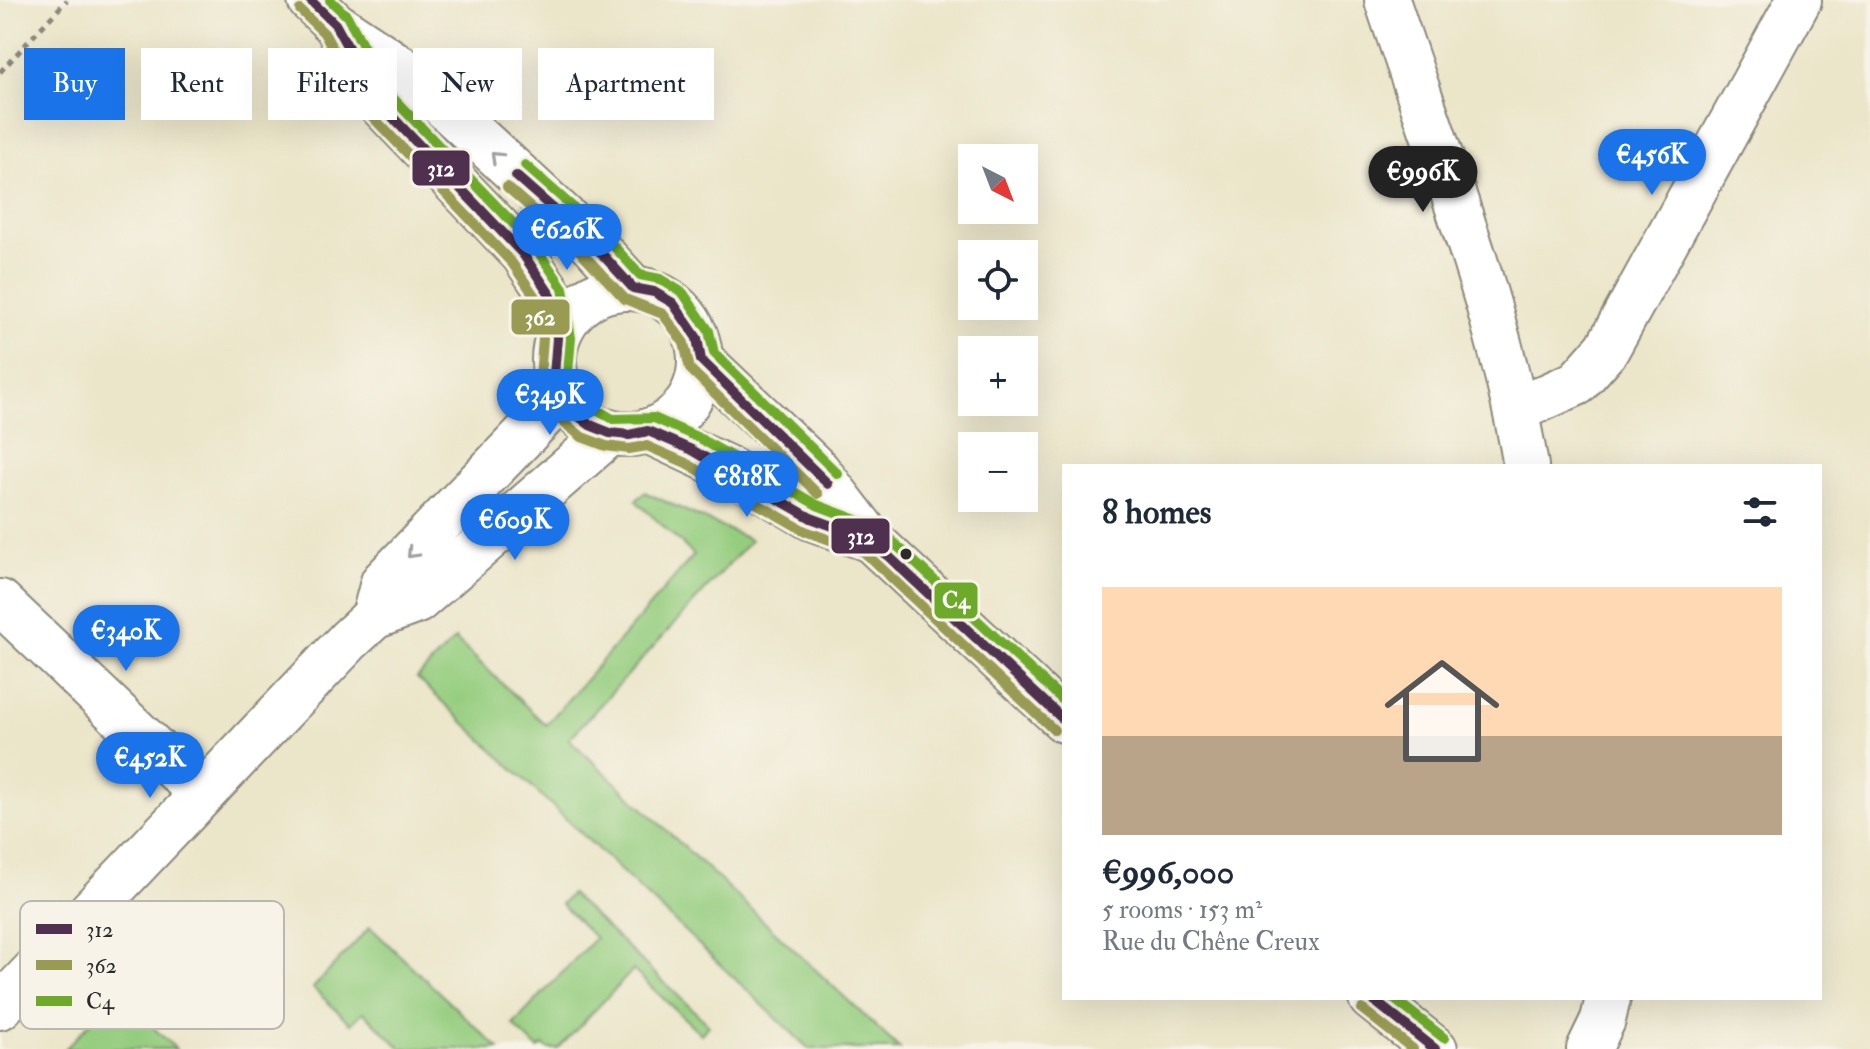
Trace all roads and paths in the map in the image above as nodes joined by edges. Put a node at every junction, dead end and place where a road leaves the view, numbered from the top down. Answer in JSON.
{"nodes":[{"id":1,"x":67,"y":0,"type":"edge"},
{"id":2,"x":1387,"y":0,"type":"edge"},
{"id":3,"x":1799,"y":0,"type":"edge"},
{"id":4,"x":323,"y":12,"type":"edge"},
{"id":5,"x":0,"y":72,"type":"edge"},
{"id":6,"x":633,"y":288,"type":"junction"},
{"id":7,"x":557,"y":338,"type":"junction"},
{"id":8,"x":701,"y":360,"type":"junction"},
{"id":9,"x":560,"y":393,"type":"junction"},
{"id":10,"x":1516,"y":410,"type":"junction"},
{"id":11,"x":629,"y":432,"type":"junction"},
{"id":12,"x":1526,"y":464,"type":"edge"},
{"id":13,"x":871,"y":540,"type":"junction"},
{"id":14,"x":0,"y":602,"type":"edge"},
{"id":15,"x":374,"y":617,"type":"junction"},
{"id":16,"x":1062,"y":718,"type":"edge"},
{"id":17,"x":202,"y":794,"type":"junction"},
{"id":18,"x":101,"y":901,"type":"edge"},
{"id":19,"x":20,"y":986,"type":"edge"},
{"id":20,"x":1374,"y":1000,"type":"edge"},
{"id":21,"x":1608,"y":1000,"type":"edge"},
{"id":22,"x":0,"y":1007,"type":"edge"},
{"id":23,"x":1435,"y":1049,"type":"edge"},
{"id":24,"x":1589,"y":1049,"type":"edge"}],
"edges":[{"from":1,"to":5,"type":"path"},
{"from":2,"to":10,"type":"street"},
{"from":3,"to":10,"type":"street"},
{"from":6,"to":4,"type":"street","one_way":true},
{"from":4,"to":7,"type":"street"},
{"from":6,"to":7,"type":"street"},
{"from":6,"to":8,"type":"street"},
{"from":7,"to":9,"type":"street"},
{"from":8,"to":11,"type":"street"},
{"from":8,"to":13,"type":"street"},
{"from":9,"to":11,"type":"street"},
{"from":9,"to":15,"type":"street","one_way":true},
{"from":10,"to":12,"type":"street"},
{"from":11,"to":13,"type":"street"},
{"from":11,"to":15,"type":"street"},
{"from":13,"to":16,"type":"street"},
{"from":14,"to":17,"type":"street"},
{"from":15,"to":17,"type":"street"},
{"from":17,"to":18,"type":"street"},
{"from":19,"to":22,"type":"street"},
{"from":20,"to":23,"type":"street"},
{"from":21,"to":24,"type":"street"}]}
